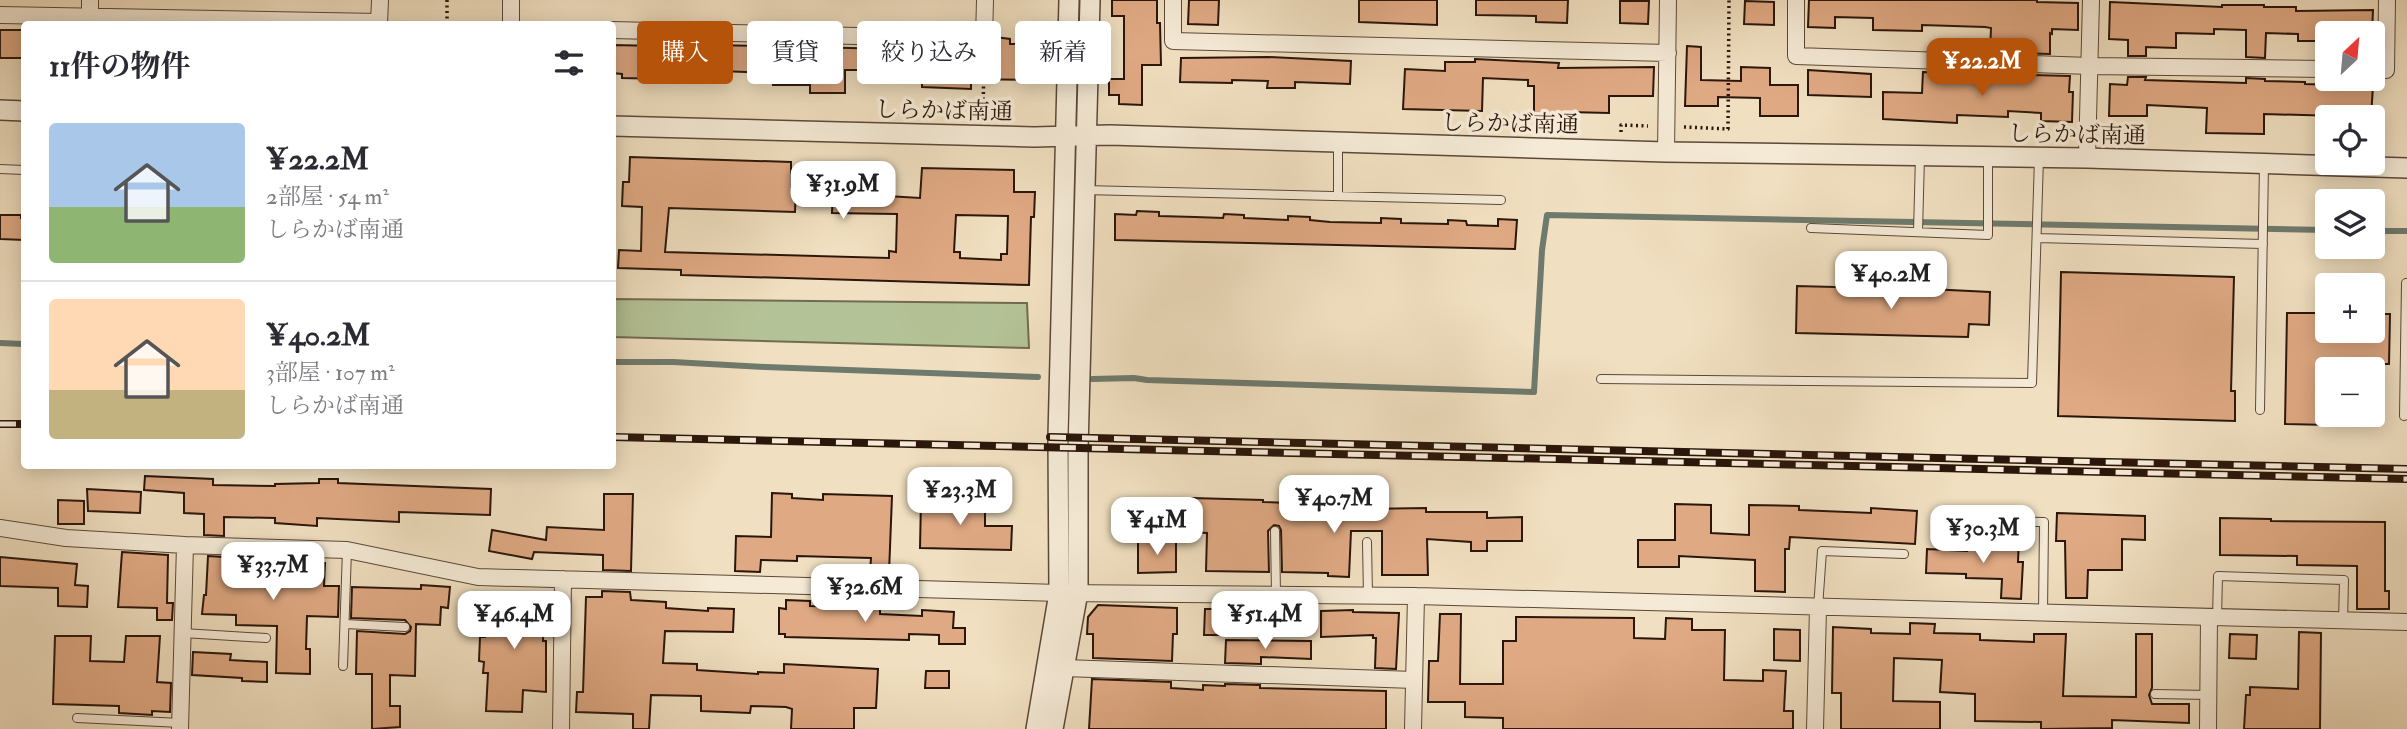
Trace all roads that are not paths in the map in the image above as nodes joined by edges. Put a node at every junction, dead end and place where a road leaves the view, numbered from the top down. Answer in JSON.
{"nodes":[{"id":1,"x":380,"y":0,"type":"edge"},
{"id":2,"x":511,"y":0,"type":"edge"},
{"id":3,"x":985,"y":0,"type":"edge"},
{"id":4,"x":1069,"y":0,"type":"edge"},
{"id":5,"x":1090,"y":0,"type":"edge"},
{"id":6,"x":1173,"y":0,"type":"edge"},
{"id":7,"x":1668,"y":0,"type":"edge"},
{"id":8,"x":1797,"y":0,"type":"edge"},
{"id":9,"x":2091,"y":0,"type":"edge"},
{"id":10,"x":2387,"y":0,"type":"edge"},
{"id":11,"x":90,"y":14,"type":"edge"},
{"id":12,"x":0,"y":15,"type":"edge"},
{"id":13,"x":315,"y":21,"type":"edge"},
{"id":14,"x":379,"y":21,"type":"edge"},
{"id":15,"x":511,"y":21,"type":"edge"},
{"id":16,"x":616,"y":30,"type":"edge"},
{"id":17,"x":1668,"y":53,"type":"junction"},
{"id":18,"x":2090,"y":66,"type":"junction"},
{"id":19,"x":2315,"y":69,"type":"edge"},
{"id":20,"x":2385,"y":70,"type":"edge"},
{"id":21,"x":0,"y":110,"type":"edge"},
{"id":22,"x":21,"y":111,"type":"edge"},
{"id":23,"x":616,"y":126,"type":"edge"},
{"id":24,"x":1076,"y":135,"type":"junction"},
{"id":25,"x":1338,"y":144,"type":"junction"},
{"id":26,"x":1666,"y":152,"type":"junction"},
{"id":27,"x":1920,"y":156,"type":"junction"},
{"id":28,"x":1988,"y":156,"type":"junction"},
{"id":29,"x":2039,"y":158,"type":"junction"},
{"id":30,"x":2087,"y":158,"type":"junction"},
{"id":31,"x":2264,"y":164,"type":"junction"},
{"id":32,"x":2407,"y":168,"type":"edge"},
{"id":33,"x":0,"y":169,"type":"edge"},
{"id":34,"x":21,"y":170,"type":"edge"},
{"id":35,"x":1084,"y":190,"type":"junction"},
{"id":36,"x":1338,"y":196,"type":"junction"},
{"id":37,"x":1501,"y":200,"type":"dead end"},
{"id":38,"x":1811,"y":228,"type":"dead end"},
{"id":39,"x":1918,"y":232,"type":"junction"},
{"id":40,"x":2037,"y":238,"type":"junction"},
{"id":41,"x":2263,"y":244,"type":"junction"},
{"id":42,"x":2406,"y":283,"type":"edge"},
{"id":43,"x":1601,"y":379,"type":"dead end"},
{"id":44,"x":2260,"y":410,"type":"dead end"},
{"id":45,"x":2404,"y":416,"type":"dead end"},
{"id":46,"x":1948,"y":521,"type":"dead end"},
{"id":47,"x":0,"y":528,"type":"edge"},
{"id":48,"x":1275,"y":531,"type":"dead end"},
{"id":49,"x":1367,"y":542,"type":"dead end"},
{"id":50,"x":185,"y":545,"type":"junction"},
{"id":51,"x":347,"y":550,"type":"junction"},
{"id":52,"x":1904,"y":554,"type":"dead end"},
{"id":53,"x":563,"y":579,"type":"junction"},
{"id":54,"x":1068,"y":592,"type":"junction"},
{"id":55,"x":1276,"y":595,"type":"junction"},
{"id":56,"x":1368,"y":596,"type":"junction"},
{"id":57,"x":1416,"y":596,"type":"junction"},
{"id":58,"x":1818,"y":608,"type":"junction"},
{"id":59,"x":2043,"y":614,"type":"junction"},
{"id":60,"x":2213,"y":618,"type":"junction"},
{"id":61,"x":2343,"y":622,"type":"junction"},
{"id":62,"x":2407,"y":622,"type":"edge"},
{"id":63,"x":345,"y":624,"type":"junction"},
{"id":64,"x":405,"y":627,"type":"dead end"},
{"id":65,"x":183,"y":633,"type":"junction"},
{"id":66,"x":265,"y":638,"type":"dead end"},
{"id":67,"x":344,"y":666,"type":"dead end"},
{"id":68,"x":1064,"y":668,"type":"junction"},
{"id":69,"x":1414,"y":680,"type":"junction"},
{"id":70,"x":2155,"y":694,"type":"dead end"},
{"id":71,"x":2208,"y":695,"type":"junction"},
{"id":72,"x":77,"y":718,"type":"dead end"},
{"id":73,"x":181,"y":726,"type":"edge"},
{"id":74,"x":561,"y":729,"type":"edge"},
{"id":75,"x":1036,"y":729,"type":"edge"},
{"id":76,"x":1053,"y":729,"type":"edge"},
{"id":77,"x":1413,"y":729,"type":"edge"},
{"id":78,"x":1815,"y":729,"type":"edge"},
{"id":79,"x":2208,"y":729,"type":"edge"}],
"edges":[{"from":1,"to":14,"type":"street"},
{"from":2,"to":15,"type":"street"},
{"from":3,"to":16,"type":"street"},
{"from":4,"to":24,"type":"street"},
{"from":5,"to":24,"type":"street"},
{"from":6,"to":17,"type":"street"},
{"from":7,"to":17,"type":"street"},
{"from":8,"to":18,"type":"street"},
{"from":9,"to":18,"type":"street"},
{"from":10,"to":20,"type":"street"},
{"from":11,"to":12,"type":"street"},
{"from":11,"to":13,"type":"street"},
{"from":17,"to":26,"type":"street"},
{"from":18,"to":19,"type":"street"},
{"from":18,"to":30,"type":"street"},
{"from":21,"to":22,"type":"street"},
{"from":23,"to":24,"type":"street","name":"しらかば南通"},
{"from":24,"to":25,"type":"street","name":"しらかば南通"},
{"from":24,"to":35,"type":"street"},
{"from":24,"to":54,"type":"street"},
{"from":25,"to":26,"type":"street","name":"しらかば南通"},
{"from":25,"to":36,"type":"lane"},
{"from":26,"to":27,"type":"street","name":"しらかば南通"},
{"from":27,"to":28,"type":"street","name":"しらかば南通"},
{"from":27,"to":39,"type":"lane"},
{"from":28,"to":29,"type":"street","name":"しらかば南通"},
{"from":28,"to":39,"type":"lane"},
{"from":29,"to":30,"type":"street","name":"しらかば南通"},
{"from":29,"to":40,"type":"lane"},
{"from":30,"to":31,"type":"street","name":"しらかば南通"},
{"from":31,"to":32,"type":"street","name":"しらかば南通"},
{"from":31,"to":41,"type":"lane"},
{"from":33,"to":34,"type":"lane"},
{"from":35,"to":36,"type":"lane"},
{"from":35,"to":54,"type":"street"},
{"from":36,"to":37,"type":"lane"},
{"from":38,"to":39,"type":"lane"},
{"from":40,"to":41,"type":"lane"},
{"from":40,"to":43,"type":"lane"},
{"from":41,"to":44,"type":"lane"},
{"from":42,"to":45,"type":"lane"},
{"from":46,"to":59,"type":"lane"},
{"from":47,"to":50,"type":"street"},
{"from":48,"to":55,"type":"lane"},
{"from":49,"to":56,"type":"lane"},
{"from":50,"to":51,"type":"street"},
{"from":50,"to":65,"type":"street"},
{"from":51,"to":53,"type":"street"},
{"from":51,"to":63,"type":"lane"},
{"from":52,"to":58,"type":"lane"},
{"from":53,"to":54,"type":"street"},
{"from":53,"to":74,"type":"street"},
{"from":54,"to":55,"type":"street"},
{"from":54,"to":68,"type":"street"},
{"from":54,"to":75,"type":"street"},
{"from":55,"to":56,"type":"street"},
{"from":56,"to":57,"type":"street"},
{"from":57,"to":58,"type":"street"},
{"from":57,"to":69,"type":"street"},
{"from":58,"to":59,"type":"street"},
{"from":58,"to":78,"type":"street"},
{"from":59,"to":60,"type":"street"},
{"from":60,"to":61,"type":"street"},
{"from":60,"to":61,"type":"lane"},
{"from":60,"to":71,"type":"street"},
{"from":61,"to":62,"type":"street"},
{"from":63,"to":64,"type":"lane"},
{"from":63,"to":67,"type":"lane"},
{"from":65,"to":66,"type":"lane"},
{"from":65,"to":73,"type":"street"},
{"from":68,"to":69,"type":"street"},
{"from":68,"to":76,"type":"street"},
{"from":69,"to":77,"type":"street"},
{"from":70,"to":71,"type":"lane"},
{"from":71,"to":79,"type":"street"},
{"from":72,"to":73,"type":"lane"}]}
